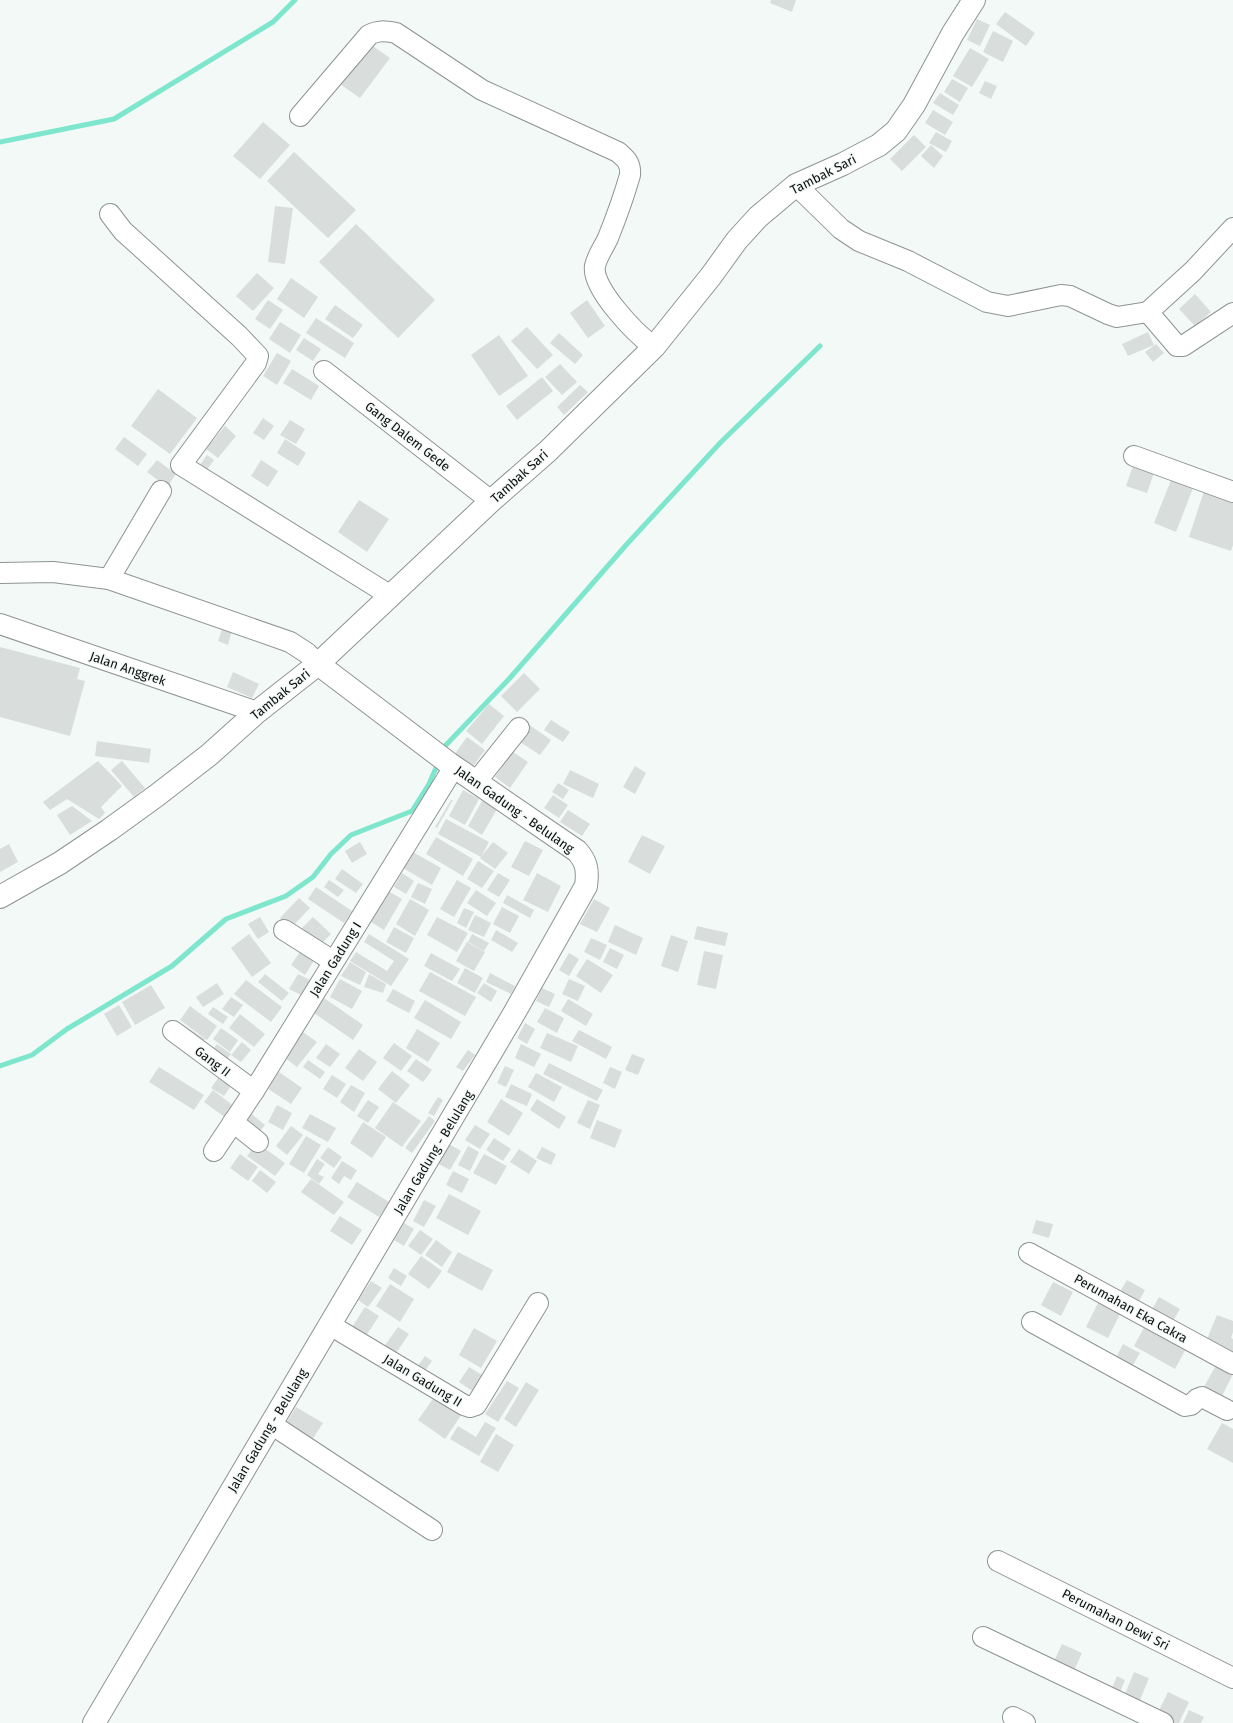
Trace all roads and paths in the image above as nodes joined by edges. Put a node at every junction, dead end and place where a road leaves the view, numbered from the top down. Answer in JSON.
{"nodes":[{"id":1,"x":974,"y":0,"type":"edge"},
{"id":2,"x":300,"y":116,"type":"dead end"},
{"id":3,"x":796,"y":185,"type":"junction"},
{"id":4,"x":110,"y":214,"type":"dead end"},
{"id":5,"x":1233,"y":228,"type":"edge"},
{"id":6,"x":1149,"y":313,"type":"junction"},
{"id":7,"x":1233,"y":313,"type":"edge"},
{"id":8,"x":654,"y":347,"type":"junction"},
{"id":9,"x":324,"y":371,"type":"dead end"},
{"id":10,"x":1134,"y":456,"type":"dead end"},
{"id":11,"x":161,"y":491,"type":"dead end"},
{"id":12,"x":1233,"y":492,"type":"edge"},
{"id":13,"x":491,"y":501,"type":"junction"},
{"id":14,"x":0,"y":573,"type":"edge"},
{"id":15,"x":109,"y":579,"type":"junction"},
{"id":16,"x":391,"y":596,"type":"junction"},
{"id":17,"x":0,"y":624,"type":"edge"},
{"id":18,"x":318,"y":664,"type":"junction"},
{"id":19,"x":257,"y":712,"type":"junction"},
{"id":20,"x":519,"y":728,"type":"dead end"},
{"id":21,"x":452,"y":766,"type":"junction"},
{"id":22,"x":476,"y":782,"type":"junction"},
{"id":23,"x":0,"y":897,"type":"edge"},
{"id":24,"x":284,"y":930,"type":"dead end"},
{"id":25,"x":333,"y":961,"type":"junction"},
{"id":26,"x":173,"y":1031,"type":"dead end"},
{"id":27,"x":254,"y":1091,"type":"junction"},
{"id":28,"x":233,"y":1122,"type":"junction"},
{"id":29,"x":258,"y":1142,"type":"dead end"},
{"id":30,"x":214,"y":1151,"type":"dead end"},
{"id":31,"x":1030,"y":1252,"type":"dead end"},
{"id":32,"x":538,"y":1303,"type":"dead end"},
{"id":33,"x":1032,"y":1322,"type":"dead end"},
{"id":34,"x":330,"y":1325,"type":"junction"},
{"id":35,"x":1233,"y":1364,"type":"edge"},
{"id":36,"x":1231,"y":1408,"type":"edge"},
{"id":37,"x":271,"y":1424,"type":"junction"},
{"id":38,"x":432,"y":1530,"type":"dead end"},
{"id":39,"x":998,"y":1561,"type":"dead end"},
{"id":40,"x":983,"y":1637,"type":"dead end"},
{"id":41,"x":1233,"y":1678,"type":"edge"},
{"id":42,"x":94,"y":1723,"type":"edge"},
{"id":43,"x":1164,"y":1723,"type":"edge"}],
"edges":[{"from":1,"to":3,"type":"street","name":"Tambak Sari"},
{"from":2,"to":8,"type":"street"},
{"from":3,"to":6,"type":"street"},
{"from":3,"to":8,"type":"street","name":"Tambak Sari"},
{"from":4,"to":16,"type":"street"},
{"from":5,"to":6,"type":"street"},
{"from":6,"to":7,"type":"street"},
{"from":8,"to":13,"type":"street","name":"Tambak Sari"},
{"from":9,"to":13,"type":"street","name":"Gang Dalem Gede"},
{"from":10,"to":12,"type":"street"},
{"from":11,"to":15,"type":"street"},
{"from":13,"to":16,"type":"street","name":"Tambak Sari"},
{"from":14,"to":15,"type":"street"},
{"from":15,"to":18,"type":"street"},
{"from":16,"to":18,"type":"street","name":"Tambak Sari"},
{"from":17,"to":19,"type":"street","name":"Jalan Anggrek"},
{"from":18,"to":19,"type":"street","name":"Tambak Sari"},
{"from":18,"to":21,"type":"street","name":"Jalan Gadung - Belulang"},
{"from":19,"to":23,"type":"street","name":"Tambak Sari"},
{"from":20,"to":22,"type":"street"},
{"from":21,"to":22,"type":"street","name":"Jalan Gadung - Belulang"},
{"from":21,"to":25,"type":"street","name":"Jalan Gadung I"},
{"from":22,"to":34,"type":"street","name":"Jalan Gadung - Belulang"},
{"from":24,"to":25,"type":"street"},
{"from":25,"to":27,"type":"street","name":"Jalan Gadung I"},
{"from":26,"to":27,"type":"street","name":"Gang II"},
{"from":27,"to":28,"type":"street","name":"Jalan Gadung I"},
{"from":28,"to":29,"type":"street"},
{"from":28,"to":30,"type":"street","name":"Jalan Gadung I"},
{"from":31,"to":35,"type":"street","name":"Perumahan Eka Cakra"},
{"from":32,"to":34,"type":"street","name":"Jalan Gadung II"},
{"from":33,"to":36,"type":"street"},
{"from":34,"to":37,"type":"street","name":"Jalan Gadung - Belulang"},
{"from":37,"to":38,"type":"street"},
{"from":37,"to":42,"type":"street","name":"Jalan Gadung - Belulang"},
{"from":39,"to":41,"type":"street","name":"Perumahan Dewi Sri"},
{"from":40,"to":43,"type":"street"}]}
